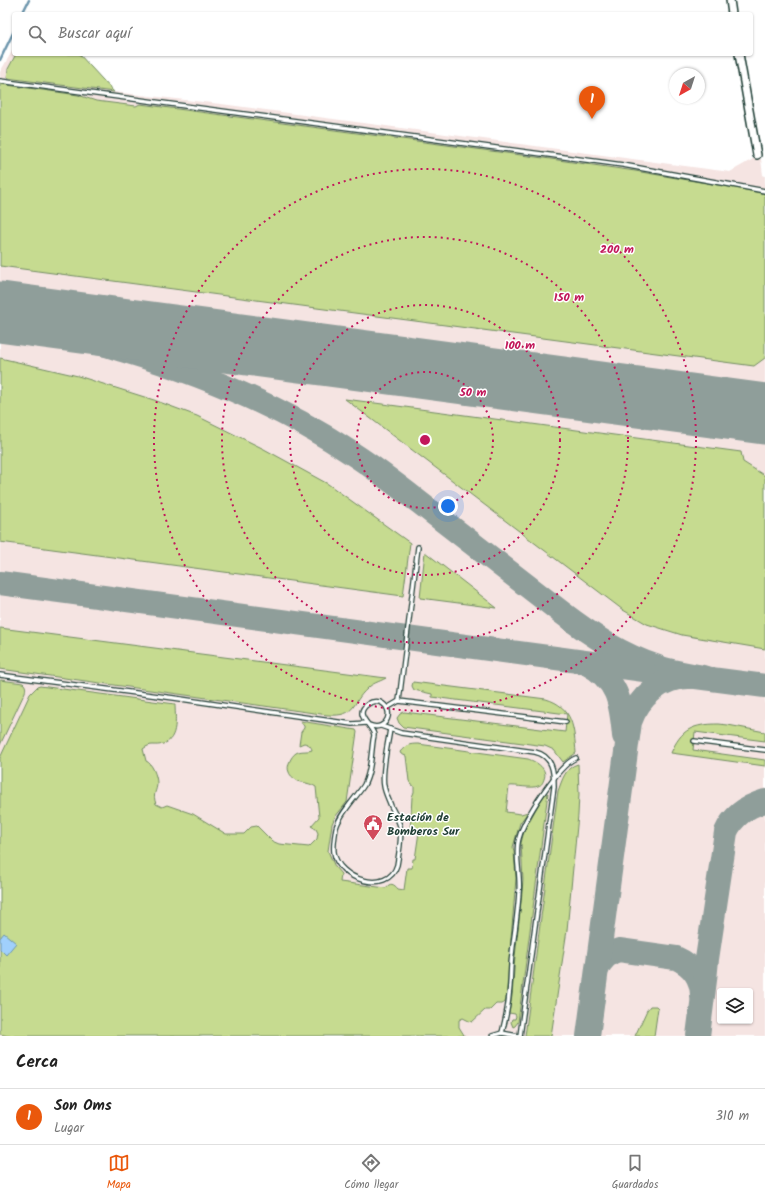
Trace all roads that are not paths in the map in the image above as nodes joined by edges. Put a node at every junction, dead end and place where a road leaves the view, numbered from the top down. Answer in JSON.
{"nodes":[{"id":1,"x":730,"y":0,"type":"edge"},
{"id":2,"x":732,"y":12,"type":"edge"},
{"id":3,"x":739,"y":56,"type":"edge"},
{"id":4,"x":0,"y":81,"type":"edge"},
{"id":5,"x":757,"y":155,"type":"dead end"},
{"id":6,"x":765,"y":191,"type":"edge"},
{"id":7,"x":418,"y":547,"type":"dead end"},
{"id":8,"x":0,"y":674,"type":"edge"},
{"id":9,"x":399,"y":701,"type":"junction"},
{"id":10,"x":387,"y":708,"type":"junction"},
{"id":11,"x":566,"y":722,"type":"dead end"},
{"id":12,"x":367,"y":724,"type":"junction"},
{"id":13,"x":381,"y":726,"type":"junction"},
{"id":14,"x":390,"y":729,"type":"junction"},
{"id":15,"x":694,"y":741,"type":"dead end"},
{"id":16,"x":765,"y":750,"type":"edge"},
{"id":17,"x":576,"y":758,"type":"dead end"},
{"id":18,"x":554,"y":778,"type":"junction"},
{"id":19,"x":502,"y":1034,"type":"junction"},
{"id":20,"x":492,"y":1036,"type":"edge"},
{"id":21,"x":519,"y":1036,"type":"edge"}],
"edges":[{"from":1,"to":2,"type":"street"},
{"from":3,"to":5,"type":"street"},
{"from":4,"to":6,"type":"lane"},
{"from":7,"to":9,"type":"lane"},
{"from":8,"to":12,"type":"lane"},
{"from":9,"to":10,"type":"lane"},
{"from":9,"to":11,"type":"lane"},
{"from":10,"to":12,"type":"lane"},
{"from":10,"to":13,"type":"lane"},
{"from":12,"to":13,"type":"lane"},
{"from":12,"to":14,"type":"lane"},
{"from":13,"to":14,"type":"lane"},
{"from":14,"to":18,"type":"lane"},
{"from":15,"to":16,"type":"lane"},
{"from":17,"to":18,"type":"lane"},
{"from":18,"to":19,"type":"lane"},
{"from":18,"to":21,"type":"lane"},
{"from":19,"to":20,"type":"lane"},
{"from":19,"to":21,"type":"lane"}]}
